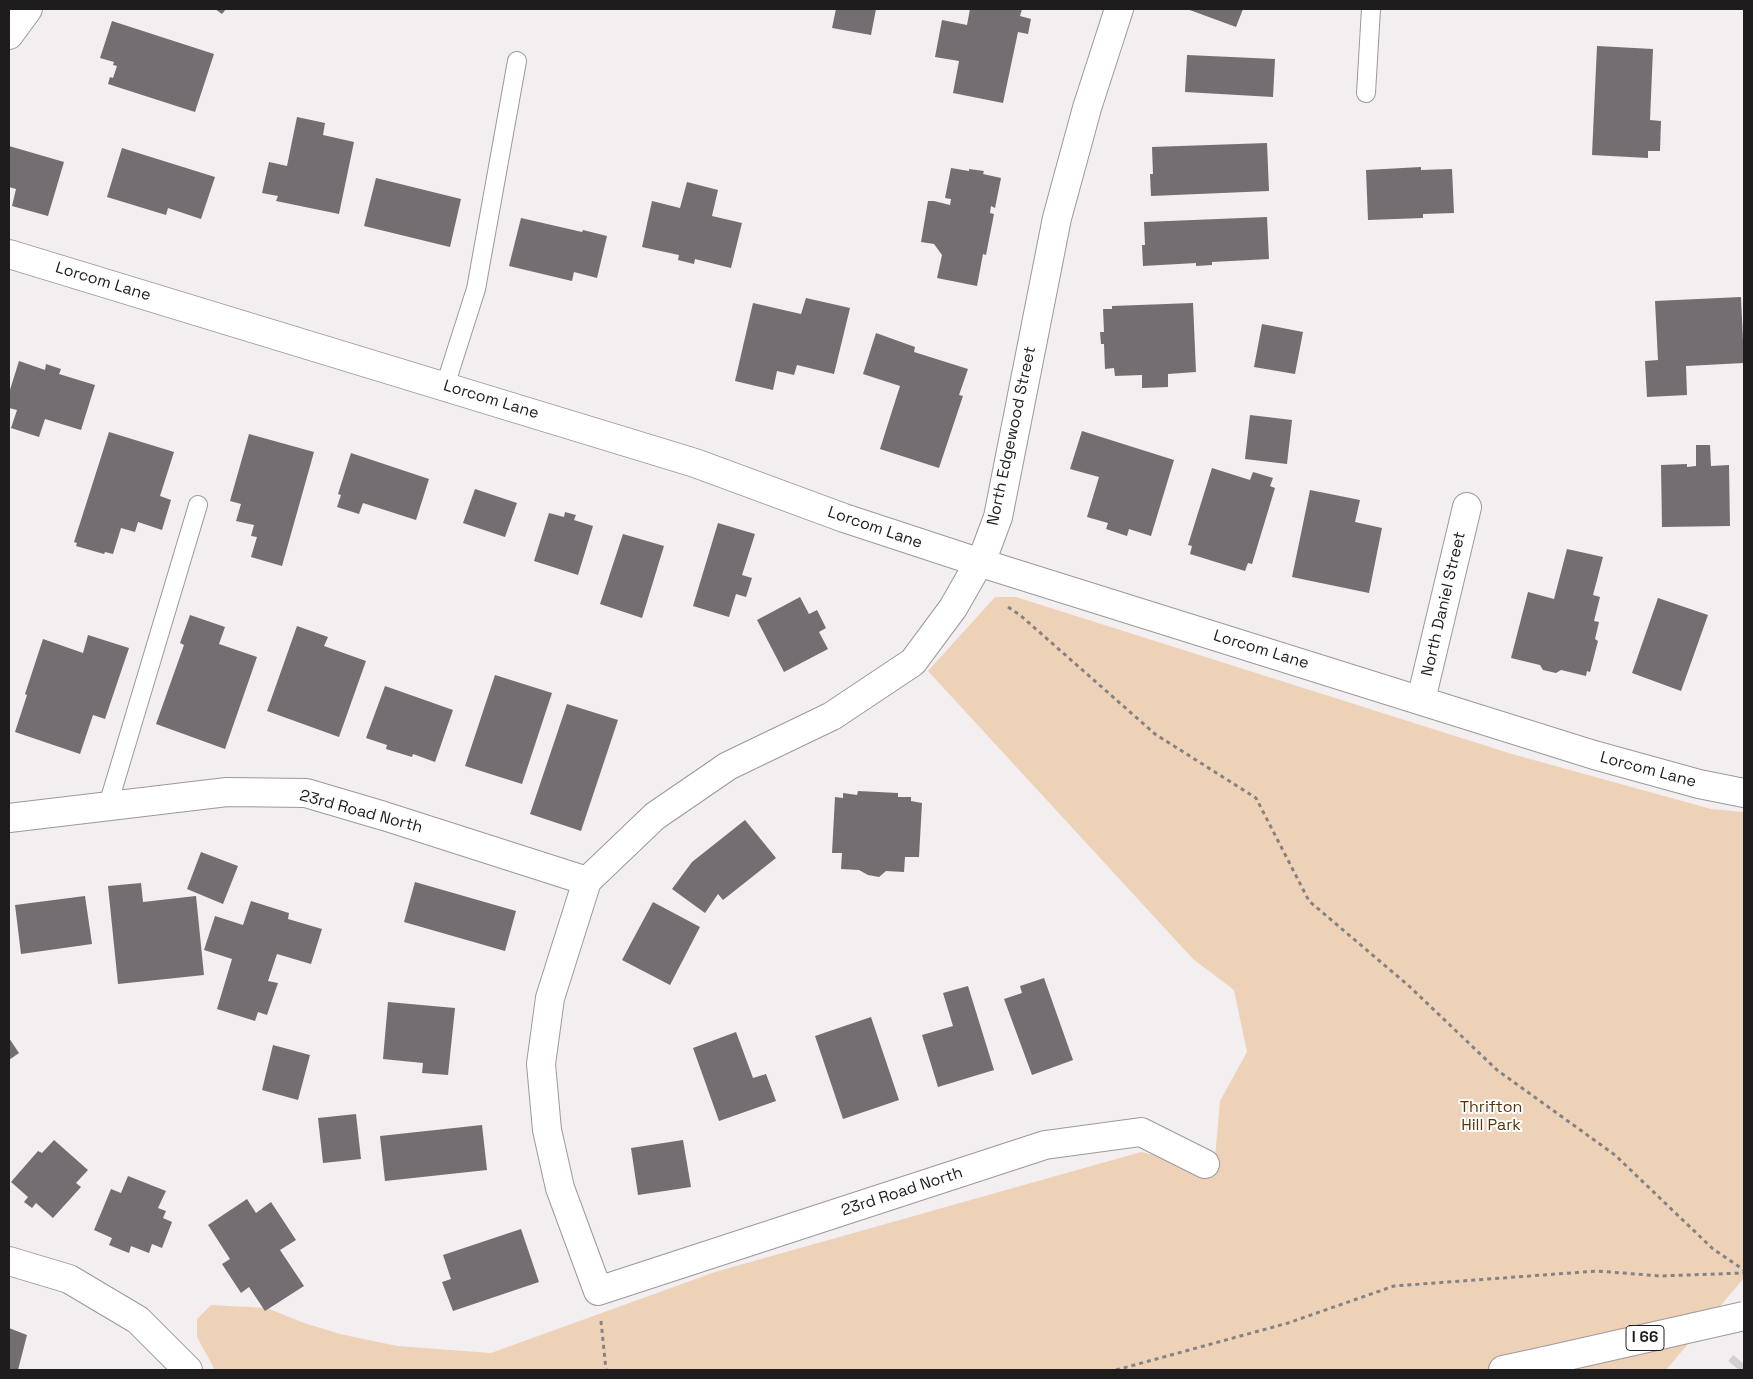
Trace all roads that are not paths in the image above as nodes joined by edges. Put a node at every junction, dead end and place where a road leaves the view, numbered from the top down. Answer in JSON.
{"nodes":[{"id":1,"x":28,"y":9,"type":"edge"},
{"id":2,"x":1120,"y":9,"type":"edge"},
{"id":3,"x":1371,"y":9,"type":"edge"},
{"id":4,"x":9,"y":35,"type":"edge"},
{"id":5,"x":517,"y":61,"type":"dead end"},
{"id":6,"x":1366,"y":93,"type":"dead end"},
{"id":7,"x":9,"y":254,"type":"edge"},
{"id":8,"x":445,"y":386,"type":"junction"},
{"id":9,"x":198,"y":505,"type":"dead end"},
{"id":10,"x":1467,"y":507,"type":"dead end"},
{"id":11,"x":978,"y":562,"type":"junction"},
{"id":12,"x":1421,"y":700,"type":"junction"},
{"id":13,"x":1744,"y":792,"type":"edge"},
{"id":14,"x":108,"y":805,"type":"junction"},
{"id":15,"x":9,"y":818,"type":"edge"},
{"id":16,"x":586,"y":881,"type":"junction"},
{"id":17,"x":1205,"y":1164,"type":"dead end"},
{"id":18,"x":9,"y":1262,"type":"edge"},
{"id":19,"x":598,"y":1291,"type":"joint"},
{"id":20,"x":1744,"y":1316,"type":"edge"},
{"id":21,"x":188,"y":1370,"type":"edge"},
{"id":22,"x":1503,"y":1370,"type":"edge"}],
"edges":[{"from":1,"to":4,"type":"main road"},
{"from":2,"to":11,"type":"main road","name":"North Edgewood Street"},
{"from":3,"to":6,"type":"lane"},
{"from":5,"to":8,"type":"lane"},
{"from":7,"to":8,"type":"main road","name":"Lorcom Lane"},
{"from":8,"to":11,"type":"main road","name":"Lorcom Lane"},
{"from":9,"to":14,"type":"lane"},
{"from":10,"to":12,"type":"main road","name":"North Daniel Street"},
{"from":11,"to":12,"type":"main road","name":"Lorcom Lane"},
{"from":11,"to":16,"type":"main road","name":"North Edgewood Street"},
{"from":12,"to":13,"type":"main road","name":"Lorcom Lane"},
{"from":14,"to":15,"type":"main road","name":"23rd Road North"},
{"from":14,"to":16,"type":"main road","name":"23rd Road North"},
{"from":16,"to":19,"type":"main road","name":"North Edgewood Street"},
{"from":17,"to":19,"type":"main road","name":"23rd Road North"},
{"from":18,"to":21,"type":"main road"},
{"from":20,"to":22,"type":"main road","number":"I 66","bridge":true}]}
